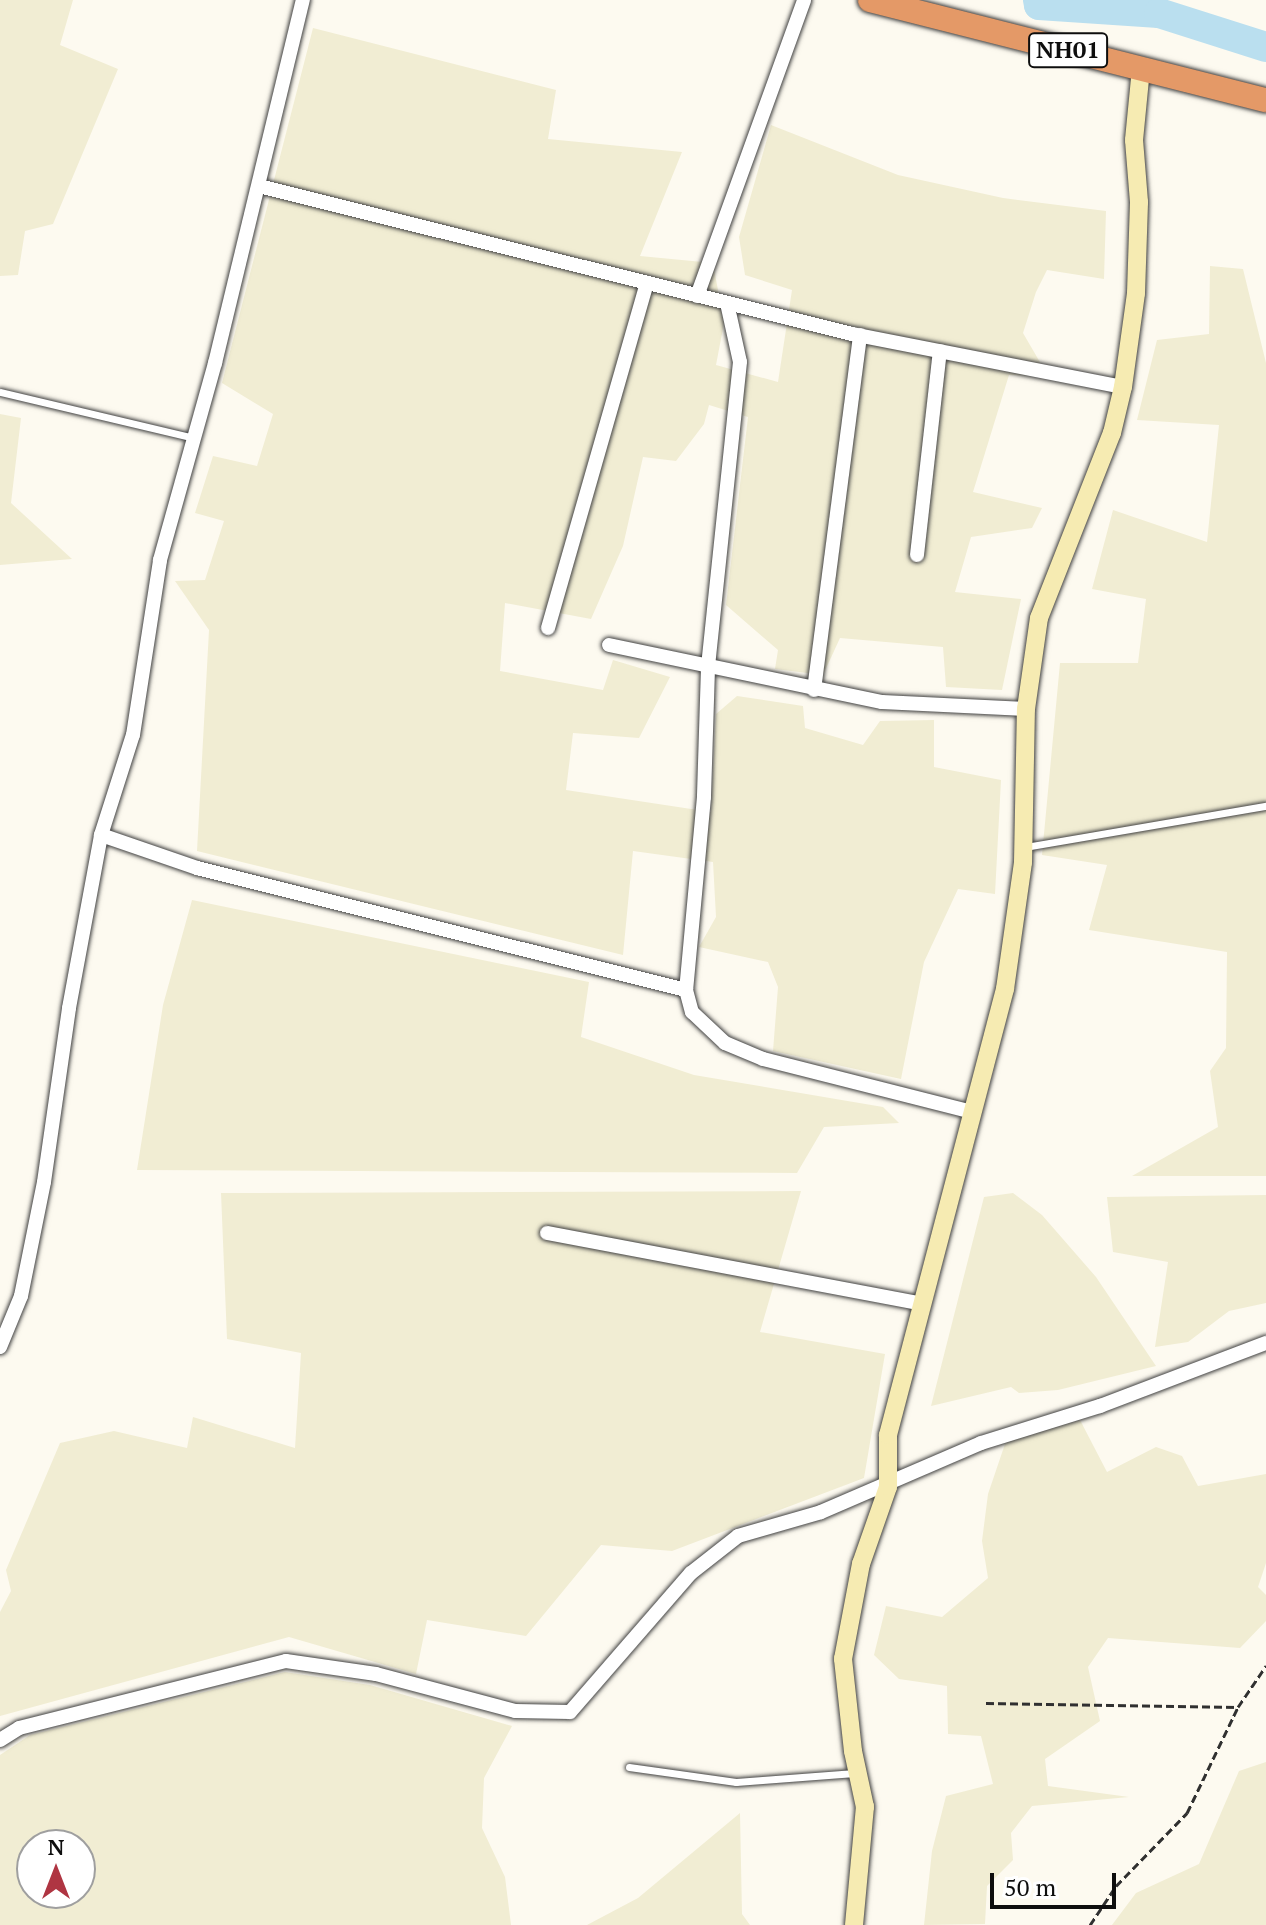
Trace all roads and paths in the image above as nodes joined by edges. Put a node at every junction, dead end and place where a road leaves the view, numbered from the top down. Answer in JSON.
{"nodes":[{"id":1,"x":303,"y":0,"type":"edge"},
{"id":2,"x":804,"y":0,"type":"edge"},
{"id":3,"x":870,"y":0,"type":"edge"},
{"id":4,"x":1141,"y":68,"type":"junction"},
{"id":5,"x":1266,"y":100,"type":"edge"},
{"id":6,"x":259,"y":186,"type":"junction"},
{"id":7,"x":647,"y":283,"type":"junction"},
{"id":8,"x":697,"y":296,"type":"junction"},
{"id":9,"x":727,"y":303,"type":"junction"},
{"id":10,"x":860,"y":335,"type":"junction"},
{"id":11,"x":940,"y":351,"type":"junction"},
{"id":12,"x":1123,"y":387,"type":"junction"},
{"id":13,"x":0,"y":392,"type":"edge"},
{"id":14,"x":195,"y":438,"type":"junction"},
{"id":15,"x":917,"y":555,"type":"dead end"},
{"id":16,"x":548,"y":628,"type":"dead end"},
{"id":17,"x":609,"y":645,"type":"dead end"},
{"id":18,"x":708,"y":668,"type":"junction"},
{"id":19,"x":814,"y":690,"type":"junction"},
{"id":20,"x":1026,"y":709,"type":"junction"},
{"id":21,"x":1266,"y":806,"type":"edge"},
{"id":22,"x":101,"y":835,"type":"junction"},
{"id":23,"x":1023,"y":848,"type":"junction"},
{"id":24,"x":686,"y":990,"type":"junction"},
{"id":25,"x":972,"y":1112,"type":"junction"},
{"id":26,"x":547,"y":1233,"type":"dead end"},
{"id":27,"x":922,"y":1304,"type":"junction"},
{"id":28,"x":1266,"y":1343,"type":"edge"},
{"id":29,"x":0,"y":1347,"type":"edge"},
{"id":30,"x":888,"y":1487,"type":"junction"},
{"id":31,"x":1266,"y":1666,"type":"edge"},
{"id":32,"x":986,"y":1703,"type":"dead end"},
{"id":33,"x":1238,"y":1707,"type":"junction"},
{"id":34,"x":0,"y":1740,"type":"edge"},
{"id":35,"x":629,"y":1767,"type":"dead end"},
{"id":36,"x":858,"y":1773,"type":"junction"},
{"id":37,"x":854,"y":1925,"type":"edge"},
{"id":38,"x":1090,"y":1925,"type":"edge"}],
"edges":[{"from":1,"to":6,"type":"street"},
{"from":2,"to":8,"type":"street"},
{"from":3,"to":4,"type":"highway","number":"NH01"},
{"from":4,"to":5,"type":"highway","number":"NH01"},
{"from":4,"to":12,"type":"street"},
{"from":6,"to":7,"type":"street"},
{"from":6,"to":14,"type":"street"},
{"from":7,"to":8,"type":"street"},
{"from":7,"to":16,"type":"street"},
{"from":8,"to":9,"type":"street"},
{"from":9,"to":10,"type":"street"},
{"from":9,"to":18,"type":"street"},
{"from":10,"to":11,"type":"street"},
{"from":10,"to":19,"type":"street"},
{"from":11,"to":12,"type":"street"},
{"from":11,"to":15,"type":"street"},
{"from":12,"to":20,"type":"street"},
{"from":13,"to":14,"type":"lane"},
{"from":14,"to":22,"type":"street"},
{"from":17,"to":18,"type":"street"},
{"from":18,"to":19,"type":"street"},
{"from":18,"to":24,"type":"street"},
{"from":19,"to":20,"type":"street"},
{"from":20,"to":23,"type":"street"},
{"from":21,"to":23,"type":"lane"},
{"from":22,"to":24,"type":"street"},
{"from":22,"to":29,"type":"street"},
{"from":23,"to":25,"type":"street"},
{"from":24,"to":25,"type":"street"},
{"from":25,"to":27,"type":"street"},
{"from":26,"to":27,"type":"street"},
{"from":27,"to":30,"type":"street"},
{"from":28,"to":30,"type":"street"},
{"from":30,"to":34,"type":"street"},
{"from":30,"to":36,"type":"street"},
{"from":31,"to":33,"type":"path"},
{"from":32,"to":33,"type":"path"},
{"from":33,"to":38,"type":"path"},
{"from":35,"to":36,"type":"lane"},
{"from":36,"to":37,"type":"street"}]}
